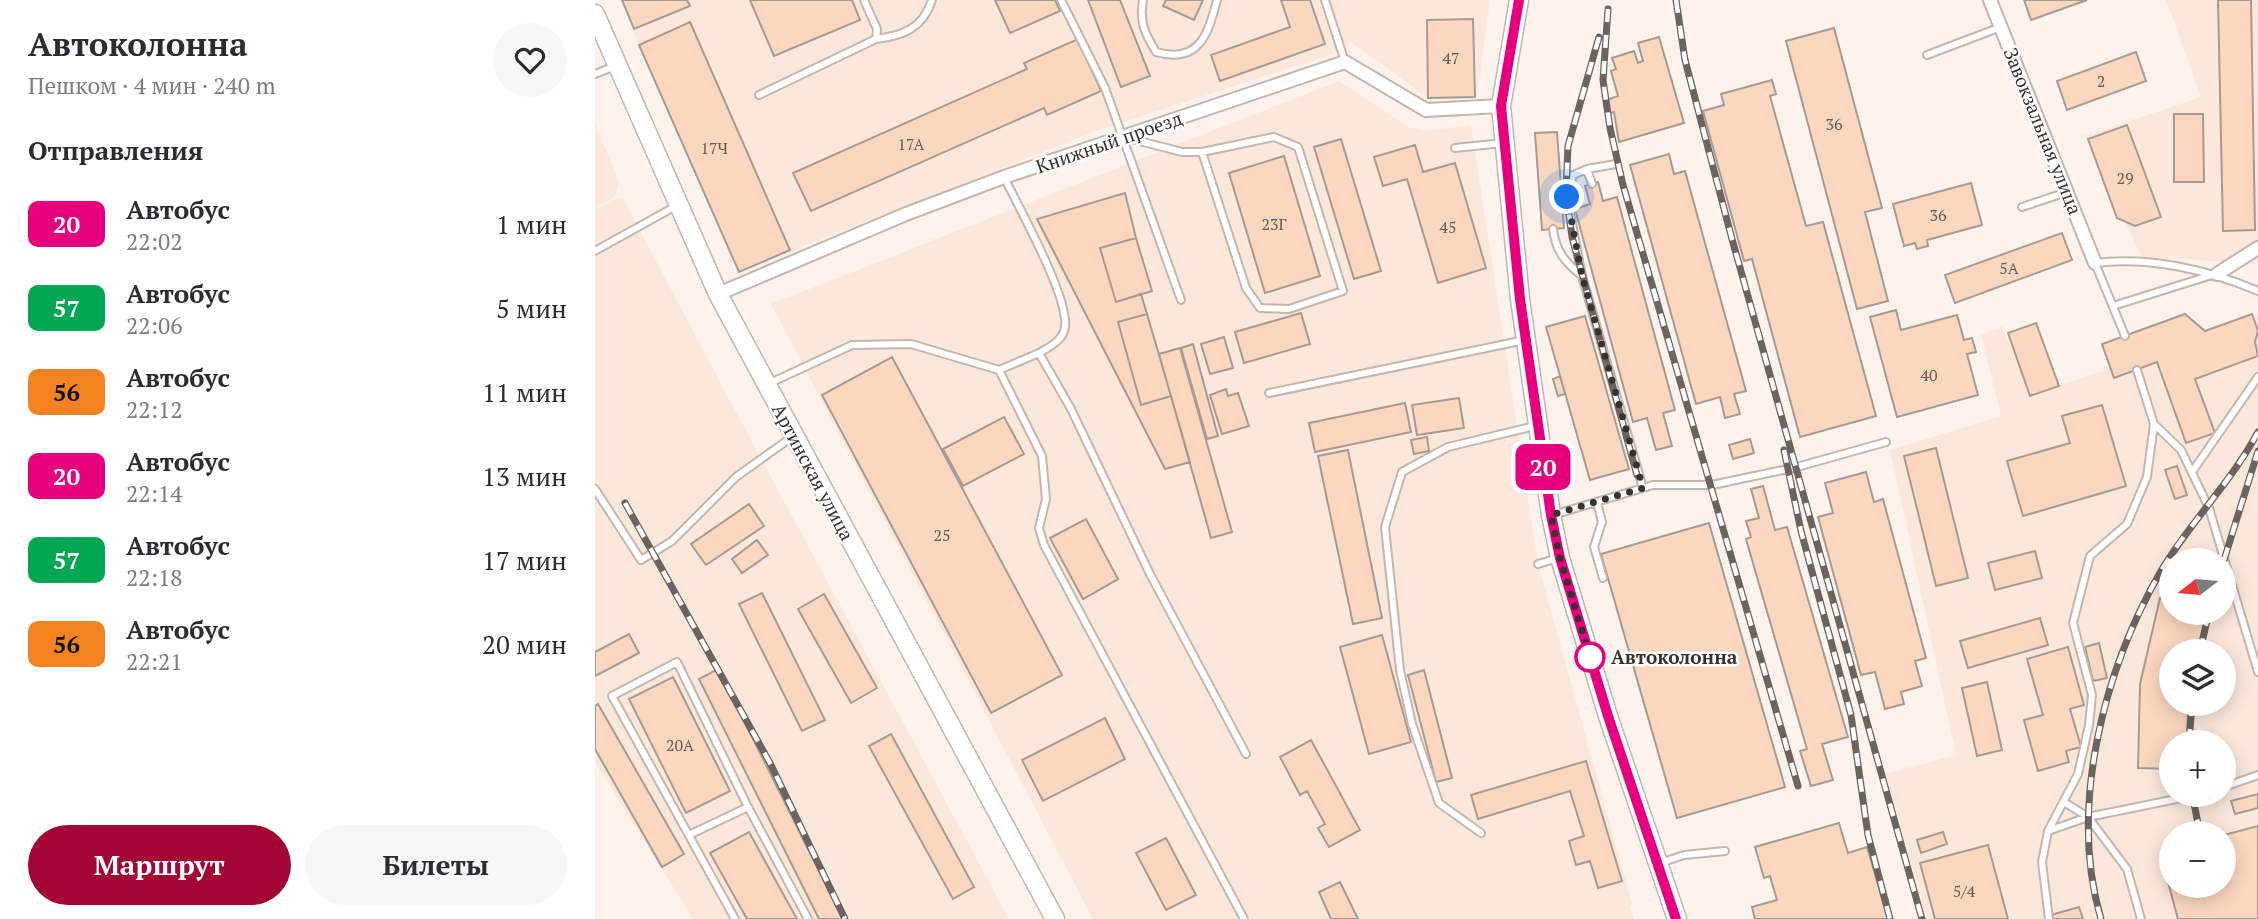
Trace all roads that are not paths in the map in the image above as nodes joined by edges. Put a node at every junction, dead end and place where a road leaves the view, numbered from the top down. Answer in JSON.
{"nodes":[{"id":1,"x":864,"y":0,"type":"edge"},
{"id":2,"x":932,"y":0,"type":"edge"},
{"id":3,"x":1061,"y":0,"type":"edge"},
{"id":4,"x":1143,"y":0,"type":"edge"},
{"id":5,"x":1217,"y":0,"type":"edge"},
{"id":6,"x":1325,"y":0,"type":"edge"},
{"id":7,"x":1519,"y":0,"type":"edge"},
{"id":8,"x":1990,"y":0,"type":"edge"},
{"id":9,"x":595,"y":14,"type":"edge"},
{"id":10,"x":2001,"y":27,"type":"junction"},
{"id":11,"x":876,"y":39,"type":"junction"},
{"id":12,"x":1927,"y":55,"type":"dead end"},
{"id":13,"x":1345,"y":62,"type":"junction"},
{"id":14,"x":617,"y":65,"type":"junction"},
{"id":15,"x":595,"y":74,"type":"edge"},
{"id":16,"x":759,"y":95,"type":"dead end"},
{"id":17,"x":1501,"y":106,"type":"junction"},
{"id":18,"x":1123,"y":137,"type":"junction"},
{"id":19,"x":1505,"y":143,"type":"junction"},
{"id":20,"x":1455,"y":148,"type":"dead end"},
{"id":21,"x":1202,"y":152,"type":"junction"},
{"id":22,"x":1616,"y":164,"type":"dead end"},
{"id":23,"x":1587,"y":169,"type":"junction"},
{"id":24,"x":1004,"y":177,"type":"junction"},
{"id":25,"x":1592,"y":184,"type":"dead end"},
{"id":26,"x":2067,"y":192,"type":"junction"},
{"id":27,"x":677,"y":205,"type":"junction"},
{"id":28,"x":2022,"y":206,"type":"dead end"},
{"id":29,"x":1553,"y":229,"type":"dead end"},
{"id":30,"x":2258,"y":248,"type":"edge"},
{"id":31,"x":595,"y":251,"type":"edge"},
{"id":32,"x":2095,"y":263,"type":"junction"},
{"id":33,"x":2217,"y":274,"type":"junction"},
{"id":34,"x":1582,"y":276,"type":"junction"},
{"id":35,"x":2258,"y":291,"type":"edge"},
{"id":36,"x":718,"y":294,"type":"junction"},
{"id":37,"x":1181,"y":300,"type":"dead end"},
{"id":38,"x":2113,"y":306,"type":"junction"},
{"id":39,"x":2125,"y":336,"type":"dead end"},
{"id":40,"x":1527,"y":340,"type":"junction"},
{"id":41,"x":1039,"y":353,"type":"junction"},
{"id":42,"x":999,"y":370,"type":"junction"},
{"id":43,"x":2137,"y":370,"type":"dead end"},
{"id":44,"x":2258,"y":377,"type":"edge"},
{"id":45,"x":766,"y":385,"type":"junction"},
{"id":46,"x":1269,"y":393,"type":"dead end"},
{"id":47,"x":2154,"y":424,"type":"junction"},
{"id":48,"x":1537,"y":426,"type":"junction"},
{"id":49,"x":793,"y":436,"type":"junction"},
{"id":50,"x":1885,"y":442,"type":"dead end"},
{"id":51,"x":2192,"y":472,"type":"junction"},
{"id":52,"x":1643,"y":488,"type":"junction"},
{"id":53,"x":595,"y":489,"type":"edge"},
{"id":54,"x":1597,"y":502,"type":"junction"},
{"id":55,"x":1551,"y":515,"type":"junction"},
{"id":56,"x":1560,"y":558,"type":"junction"},
{"id":57,"x":1538,"y":564,"type":"dead end"},
{"id":58,"x":1603,"y":578,"type":"dead end"},
{"id":59,"x":2258,"y":672,"type":"edge"},
{"id":60,"x":1246,"y":754,"type":"dead end"},
{"id":61,"x":2258,"y":775,"type":"edge"},
{"id":62,"x":2236,"y":783,"type":"edge"},
{"id":63,"x":2064,"y":802,"type":"junction"},
{"id":64,"x":2159,"y":803,"type":"edge"},
{"id":65,"x":748,"y":807,"type":"junction"},
{"id":66,"x":2088,"y":817,"type":"junction"},
{"id":67,"x":2048,"y":831,"type":"junction"},
{"id":68,"x":1481,"y":833,"type":"dead end"},
{"id":69,"x":689,"y":835,"type":"junction"},
{"id":70,"x":1725,"y":851,"type":"dead end"},
{"id":71,"x":1658,"y":864,"type":"junction"},
{"id":72,"x":735,"y":919,"type":"edge"},
{"id":73,"x":808,"y":919,"type":"edge"},
{"id":74,"x":1055,"y":919,"type":"edge"},
{"id":75,"x":1244,"y":919,"type":"edge"},
{"id":76,"x":1677,"y":919,"type":"edge"},
{"id":77,"x":2049,"y":919,"type":"edge"},
{"id":78,"x":2141,"y":919,"type":"edge"}],
"edges":[{"from":1,"to":11,"type":"lane"},
{"from":2,"to":11,"type":"lane"},
{"from":3,"to":18,"type":"lane"},
{"from":4,"to":5,"type":"lane"},
{"from":6,"to":13,"type":"lane"},
{"from":7,"to":17,"type":"street"},
{"from":8,"to":10,"type":"street","name":"Завокзальная улица"},
{"from":9,"to":14,"type":"street","name":"Артинская улица"},
{"from":10,"to":12,"type":"lane"},
{"from":10,"to":26,"type":"street","name":"Завокзальная улица"},
{"from":11,"to":16,"type":"lane"},
{"from":13,"to":17,"type":"street"},
{"from":13,"to":18,"type":"street","name":"Книжный проезд"},
{"from":14,"to":15,"type":"lane"},
{"from":14,"to":27,"type":"street","name":"Артинская улица"},
{"from":17,"to":19,"type":"street"},
{"from":18,"to":21,"type":"lane"},
{"from":18,"to":24,"type":"street","name":"Книжный проезд"},
{"from":18,"to":37,"type":"lane"},
{"from":19,"to":20,"type":"lane"},
{"from":19,"to":40,"type":"street"},
{"from":21,"to":21,"type":"lane"},
{"from":22,"to":23,"type":"lane"},
{"from":23,"to":25,"type":"lane"},
{"from":23,"to":34,"type":"lane"},
{"from":24,"to":36,"type":"street","name":"Книжный проезд"},
{"from":24,"to":41,"type":"lane"},
{"from":26,"to":28,"type":"lane"},
{"from":26,"to":32,"type":"street","name":"Завокзальная улица"},
{"from":27,"to":31,"type":"lane"},
{"from":27,"to":36,"type":"street","name":"Артинская улица"},
{"from":29,"to":34,"type":"lane"},
{"from":30,"to":33,"type":"street"},
{"from":32,"to":33,"type":"lane"},
{"from":32,"to":38,"type":"lane"},
{"from":33,"to":35,"type":"lane"},
{"from":33,"to":38,"type":"lane"},
{"from":34,"to":52,"type":"lane"},
{"from":36,"to":45,"type":"street","name":"Артинская улица"},
{"from":38,"to":39,"type":"lane"},
{"from":40,"to":46,"type":"lane"},
{"from":40,"to":48,"type":"street"},
{"from":41,"to":42,"type":"lane"},
{"from":41,"to":60,"type":"lane"},
{"from":42,"to":45,"type":"lane"},
{"from":42,"to":75,"type":"lane"},
{"from":43,"to":47,"type":"lane"},
{"from":44,"to":51,"type":"lane"},
{"from":45,"to":49,"type":"street","name":"Артинская улица"},
{"from":47,"to":51,"type":"lane"},
{"from":47,"to":63,"type":"lane"},
{"from":48,"to":55,"type":"street"},
{"from":48,"to":68,"type":"lane"},
{"from":49,"to":53,"type":"lane"},
{"from":49,"to":74,"type":"street","name":"Артинская улица"},
{"from":50,"to":52,"type":"lane"},
{"from":51,"to":59,"type":"lane"},
{"from":52,"to":54,"type":"lane"},
{"from":54,"to":55,"type":"lane"},
{"from":54,"to":58,"type":"lane"},
{"from":55,"to":56,"type":"street"},
{"from":56,"to":57,"type":"lane"},
{"from":56,"to":71,"type":"street"},
{"from":61,"to":62,"type":"lane"},
{"from":63,"to":66,"type":"lane"},
{"from":63,"to":67,"type":"lane"},
{"from":64,"to":66,"type":"lane"},
{"from":65,"to":69,"type":"lane"},
{"from":65,"to":69,"type":"lane"},
{"from":65,"to":73,"type":"lane"},
{"from":66,"to":67,"type":"lane"},
{"from":66,"to":78,"type":"lane"},
{"from":67,"to":77,"type":"lane"},
{"from":69,"to":72,"type":"lane"},
{"from":70,"to":71,"type":"lane"},
{"from":71,"to":76,"type":"street"}]}
